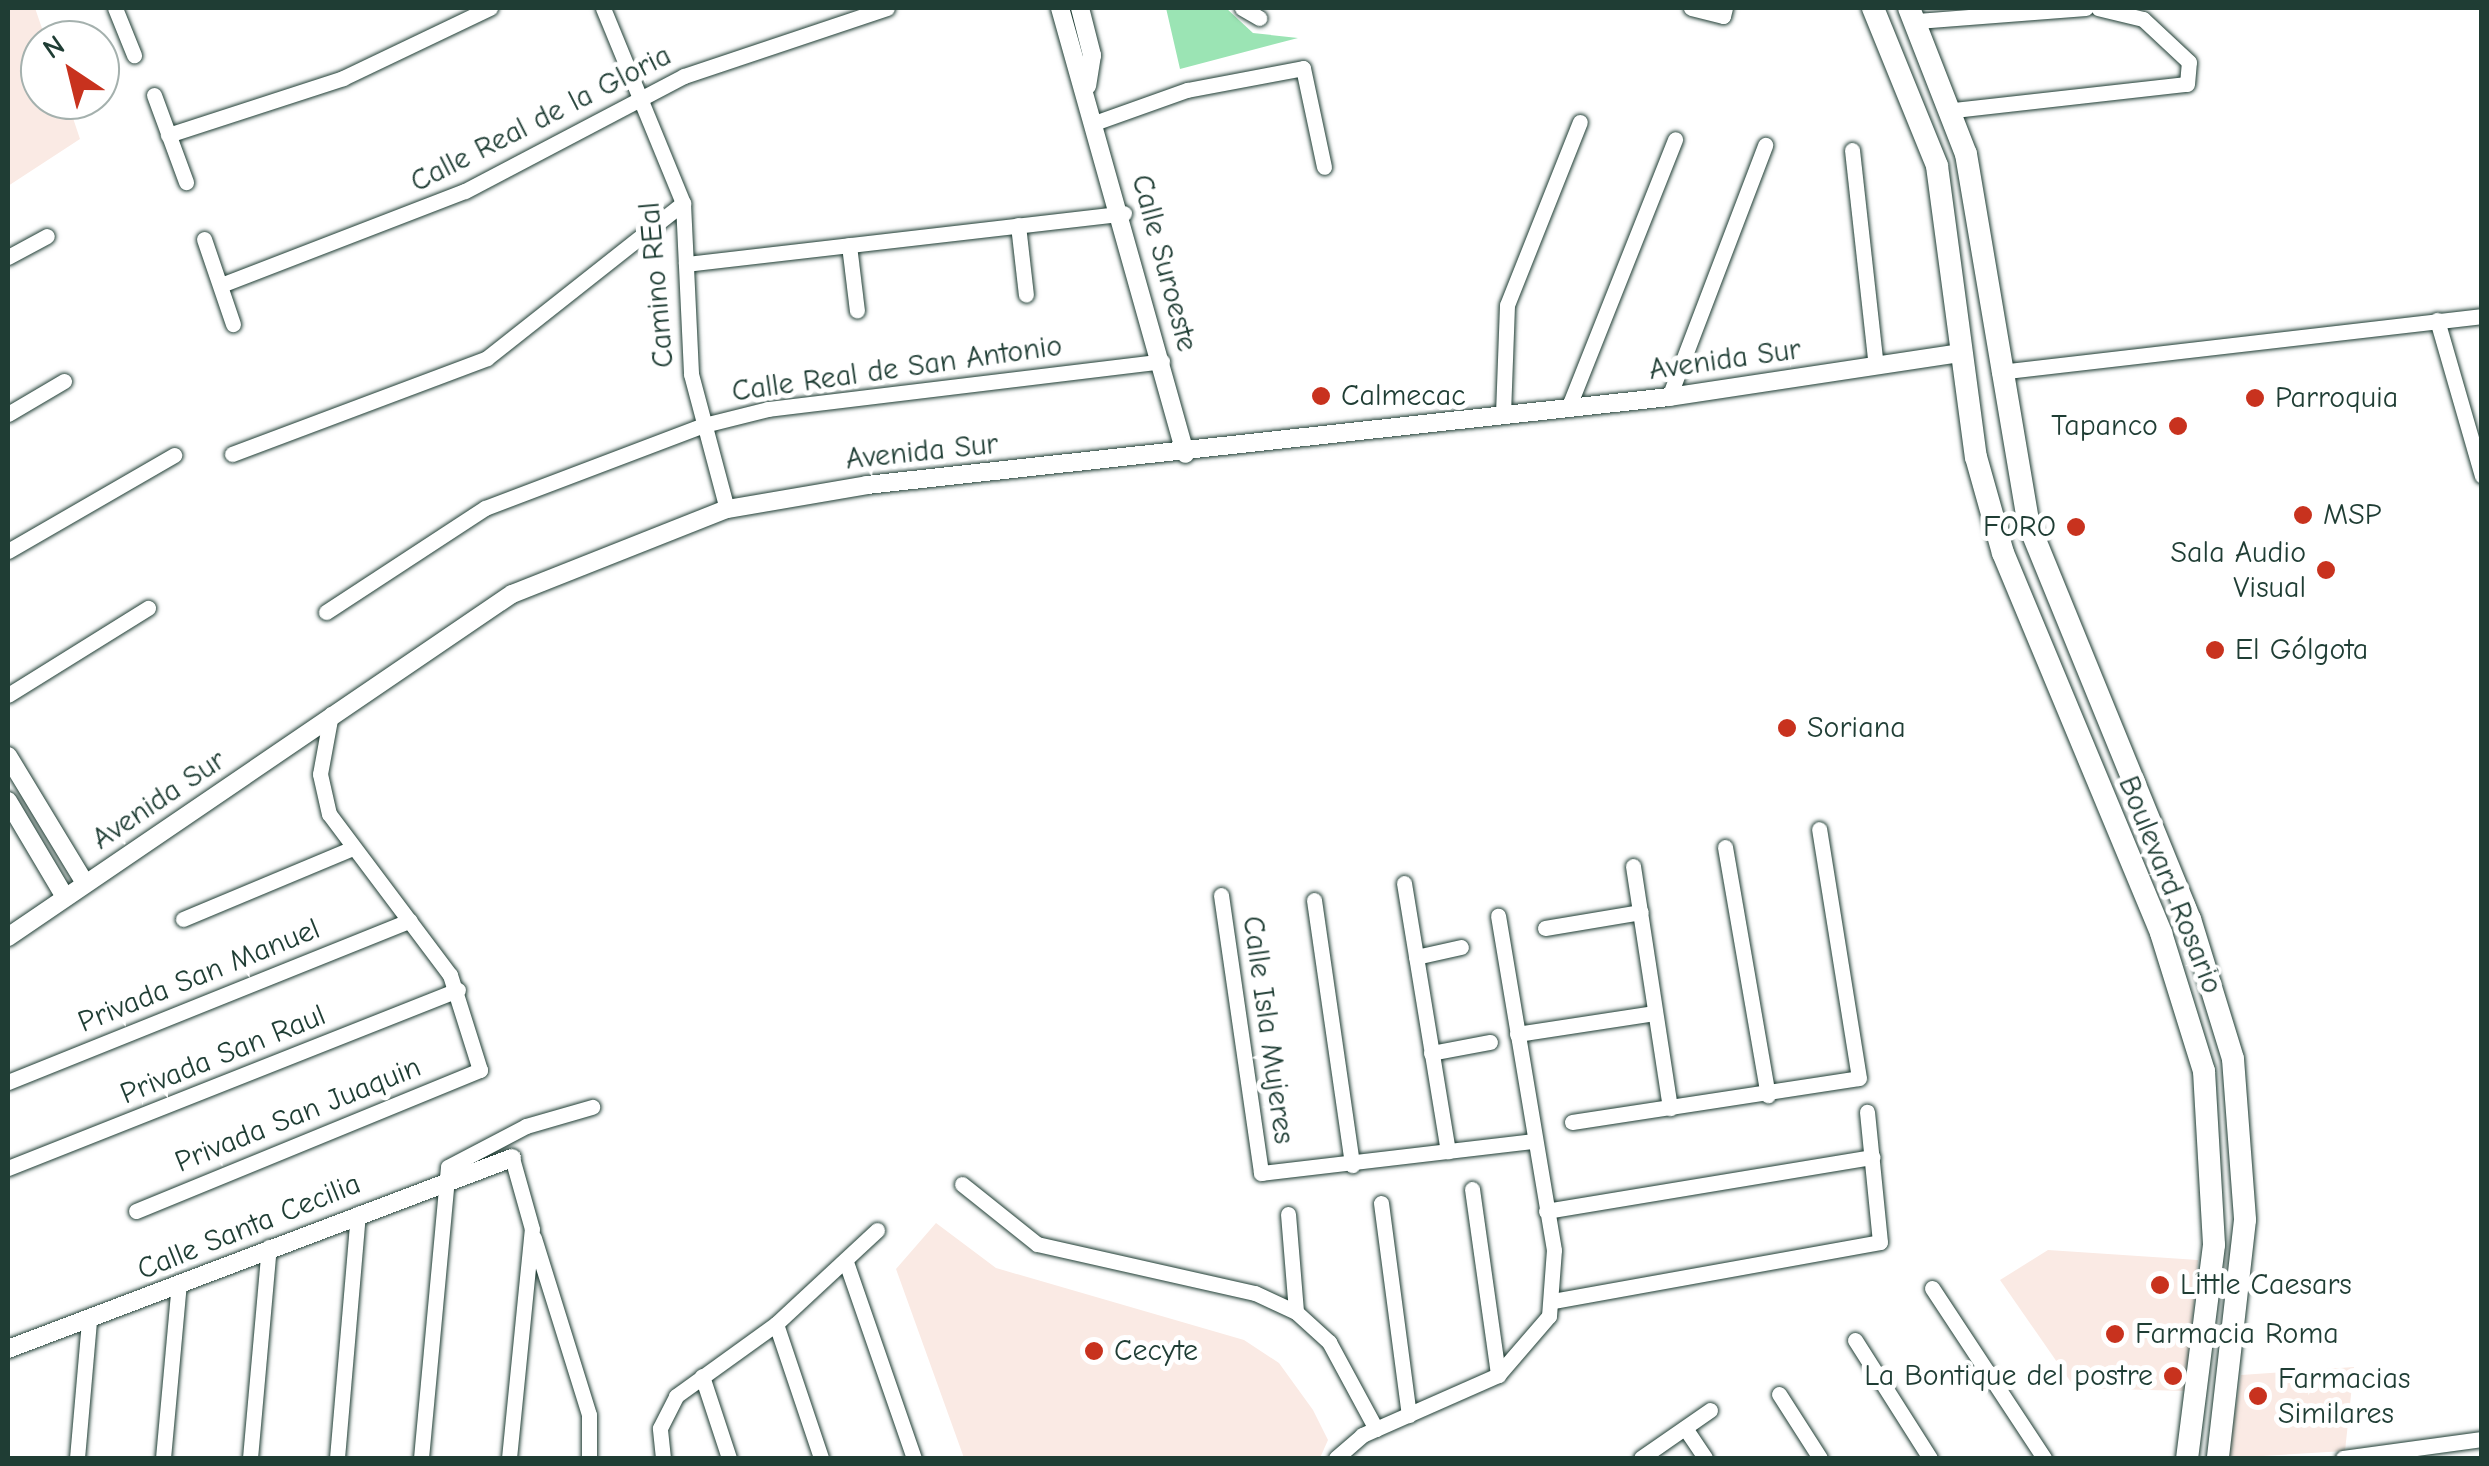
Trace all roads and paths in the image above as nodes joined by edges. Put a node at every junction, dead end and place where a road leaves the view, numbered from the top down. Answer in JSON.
{"nodes":[{"id":1,"x":115,"y":8,"type":"edge"},
{"id":2,"x":490,"y":8,"type":"edge"},
{"id":3,"x":602,"y":8,"type":"edge"},
{"id":4,"x":887,"y":8,"type":"edge"},
{"id":5,"x":1060,"y":8,"type":"edge"},
{"id":6,"x":1080,"y":8,"type":"edge"},
{"id":7,"x":1242,"y":8,"type":"edge"},
{"id":8,"x":1691,"y":8,"type":"edge"},
{"id":9,"x":1725,"y":8,"type":"edge"},
{"id":10,"x":1873,"y":8,"type":"edge"},
{"id":11,"x":2085,"y":8,"type":"edge"},
{"id":12,"x":2098,"y":8,"type":"edge"},
{"id":13,"x":1913,"y":14,"type":"edge"},
{"id":14,"x":1260,"y":18,"type":"dead end"},
{"id":15,"x":134,"y":55,"type":"dead end"},
{"id":16,"x":1087,"y":86,"type":"junction"},
{"id":17,"x":154,"y":95,"type":"dead end"},
{"id":18,"x":637,"y":98,"type":"junction"},
{"id":19,"x":1954,"y":110,"type":"junction"},
{"id":20,"x":1097,"y":122,"type":"junction"},
{"id":21,"x":1580,"y":122,"type":"dead end"},
{"id":22,"x":168,"y":135,"type":"junction"},
{"id":23,"x":1675,"y":139,"type":"dead end"},
{"id":24,"x":1765,"y":145,"type":"dead end"},
{"id":25,"x":1852,"y":150,"type":"dead end"},
{"id":26,"x":1324,"y":167,"type":"dead end"},
{"id":27,"x":186,"y":182,"type":"dead end"},
{"id":28,"x":682,"y":202,"type":"junction"},
{"id":29,"x":1124,"y":213,"type":"junction"},
{"id":30,"x":1018,"y":226,"type":"junction"},
{"id":31,"x":47,"y":236,"type":"dead end"},
{"id":32,"x":204,"y":240,"type":"dead end"},
{"id":33,"x":850,"y":246,"type":"junction"},
{"id":34,"x":8,"y":257,"type":"edge"},
{"id":35,"x":686,"y":264,"type":"junction"},
{"id":36,"x":221,"y":285,"type":"junction"},
{"id":37,"x":1026,"y":295,"type":"dead end"},
{"id":38,"x":857,"y":311,"type":"dead end"},
{"id":39,"x":2482,"y":316,"type":"edge"},
{"id":40,"x":2437,"y":320,"type":"junction"},
{"id":41,"x":234,"y":324,"type":"dead end"},
{"id":42,"x":1958,"y":353,"type":"junction"},
{"id":43,"x":1162,"y":361,"type":"junction"},
{"id":44,"x":1876,"y":366,"type":"junction"},
{"id":45,"x":1999,"y":372,"type":"junction"},
{"id":46,"x":64,"y":382,"type":"dead end"},
{"id":47,"x":1668,"y":397,"type":"junction"},
{"id":48,"x":1570,"y":406,"type":"junction"},
{"id":49,"x":8,"y":414,"type":"edge"},
{"id":50,"x":1504,"y":414,"type":"junction"},
{"id":51,"x":704,"y":426,"type":"junction"},
{"id":52,"x":232,"y":454,"type":"dead end"},
{"id":53,"x":1185,"y":454,"type":"junction"},
{"id":54,"x":174,"y":455,"type":"dead end"},
{"id":55,"x":2482,"y":476,"type":"edge"},
{"id":56,"x":727,"y":509,"type":"junction"},
{"id":57,"x":2037,"y":544,"type":"junction"},
{"id":58,"x":8,"y":551,"type":"edge"},
{"id":59,"x":2003,"y":553,"type":"junction"},
{"id":60,"x":148,"y":608,"type":"dead end"},
{"id":61,"x":326,"y":612,"type":"dead end"},
{"id":62,"x":8,"y":695,"type":"edge"},
{"id":63,"x":332,"y":710,"type":"junction"},
{"id":64,"x":8,"y":756,"type":"edge"},
{"id":65,"x":8,"y":801,"type":"edge"},
{"id":66,"x":1819,"y":829,"type":"dead end"},
{"id":67,"x":1725,"y":847,"type":"dead end"},
{"id":68,"x":353,"y":848,"type":"junction"},
{"id":69,"x":1633,"y":866,"type":"dead end"},
{"id":70,"x":85,"y":883,"type":"junction"},
{"id":71,"x":1404,"y":883,"type":"dead end"},
{"id":72,"x":1220,"y":895,"type":"dead end"},
{"id":73,"x":65,"y":897,"type":"junction"},
{"id":74,"x":1314,"y":900,"type":"dead end"},
{"id":75,"x":1640,"y":912,"type":"junction"},
{"id":76,"x":1498,"y":916,"type":"dead end"},
{"id":77,"x":184,"y":920,"type":"dead end"},
{"id":78,"x":410,"y":920,"type":"junction"},
{"id":79,"x":1545,"y":928,"type":"dead end"},
{"id":80,"x":8,"y":937,"type":"edge"},
{"id":81,"x":1461,"y":947,"type":"dead end"},
{"id":82,"x":1416,"y":956,"type":"junction"},
{"id":83,"x":458,"y":990,"type":"junction"},
{"id":84,"x":1654,"y":1013,"type":"junction"},
{"id":85,"x":1517,"y":1034,"type":"junction"},
{"id":86,"x":1490,"y":1042,"type":"dead end"},
{"id":87,"x":1432,"y":1053,"type":"junction"},
{"id":88,"x":8,"y":1082,"type":"edge"},
{"id":89,"x":1768,"y":1095,"type":"junction"},
{"id":90,"x":592,"y":1107,"type":"dead end"},
{"id":91,"x":1670,"y":1108,"type":"junction"},
{"id":92,"x":1867,"y":1112,"type":"dead end"},
{"id":93,"x":1572,"y":1122,"type":"dead end"},
{"id":94,"x":1533,"y":1141,"type":"junction"},
{"id":95,"x":1448,"y":1150,"type":"junction"},
{"id":96,"x":1873,"y":1156,"type":"junction"},
{"id":97,"x":512,"y":1158,"type":"joint"},
{"id":98,"x":1352,"y":1165,"type":"junction"},
{"id":99,"x":8,"y":1168,"type":"edge"},
{"id":100,"x":446,"y":1179,"type":"junction"},
{"id":101,"x":962,"y":1184,"type":"dead end"},
{"id":102,"x":1472,"y":1189,"type":"dead end"},
{"id":103,"x":2214,"y":1196,"type":"junction"},
{"id":104,"x":2245,"y":1196,"type":"junction"},
{"id":105,"x":1381,"y":1202,"type":"dead end"},
{"id":106,"x":1546,"y":1210,"type":"junction"},
{"id":107,"x":136,"y":1211,"type":"dead end"},
{"id":108,"x":358,"y":1214,"type":"junction"},
{"id":109,"x":1288,"y":1214,"type":"dead end"},
{"id":110,"x":532,"y":1229,"type":"junction"},
{"id":111,"x":877,"y":1230,"type":"dead end"},
{"id":112,"x":268,"y":1247,"type":"junction"},
{"id":113,"x":846,"y":1262,"type":"junction"},
{"id":114,"x":179,"y":1283,"type":"junction"},
{"id":115,"x":1932,"y":1288,"type":"dead end"},
{"id":116,"x":1553,"y":1302,"type":"junction"},
{"id":117,"x":1296,"y":1312,"type":"junction"},
{"id":118,"x":89,"y":1322,"type":"junction"},
{"id":119,"x":776,"y":1324,"type":"junction"},
{"id":120,"x":1854,"y":1340,"type":"dead end"},
{"id":121,"x":8,"y":1349,"type":"edge"},
{"id":122,"x":1498,"y":1375,"type":"junction"},
{"id":123,"x":702,"y":1376,"type":"junction"},
{"id":124,"x":1779,"y":1394,"type":"dead end"},
{"id":125,"x":1710,"y":1410,"type":"dead end"},
{"id":126,"x":1410,"y":1414,"type":"junction"},
{"id":127,"x":589,"y":1415,"type":"junction"},
{"id":128,"x":1685,"y":1428,"type":"junction"},
{"id":129,"x":1376,"y":1429,"type":"junction"},
{"id":130,"x":2480,"y":1440,"type":"edge"},
{"id":131,"x":77,"y":1458,"type":"edge"},
{"id":132,"x":162,"y":1458,"type":"edge"},
{"id":133,"x":250,"y":1458,"type":"edge"},
{"id":134,"x":337,"y":1458,"type":"edge"},
{"id":135,"x":421,"y":1458,"type":"edge"},
{"id":136,"x":509,"y":1458,"type":"edge"},
{"id":137,"x":589,"y":1458,"type":"edge"},
{"id":138,"x":600,"y":1458,"type":"edge"},
{"id":139,"x":663,"y":1458,"type":"edge"},
{"id":140,"x":730,"y":1458,"type":"edge"},
{"id":141,"x":820,"y":1458,"type":"edge"},
{"id":142,"x":914,"y":1458,"type":"edge"},
{"id":143,"x":1336,"y":1458,"type":"edge"},
{"id":144,"x":1640,"y":1458,"type":"edge"},
{"id":145,"x":1706,"y":1458,"type":"edge"},
{"id":146,"x":1820,"y":1458,"type":"edge"},
{"id":147,"x":1930,"y":1458,"type":"edge"},
{"id":148,"x":2044,"y":1458,"type":"edge"},
{"id":149,"x":2187,"y":1458,"type":"edge"},
{"id":150,"x":2218,"y":1458,"type":"edge"},
{"id":151,"x":2342,"y":1458,"type":"edge"},
{"id":152,"x":2475,"y":1458,"type":"edge"}],
"edges":[{"from":1,"to":15,"type":"street"},
{"from":2,"to":22,"type":"street"},
{"from":3,"to":18,"type":"street","name":"Camino REal"},
{"from":4,"to":18,"type":"street","name":"Calle Real de la Gloria"},
{"from":5,"to":16,"type":"street","name":"Calle Suroeste"},
{"from":6,"to":16,"type":"street","name":"Calle Suroeste"},
{"from":7,"to":14,"type":"street"},
{"from":8,"to":9,"type":"street"},
{"from":10,"to":42,"type":"main road","name":"Boulevard Rosario"},
{"from":11,"to":13,"type":"street"},
{"from":12,"to":19,"type":"street"},
{"from":13,"to":19,"type":"main road","name":"Boulevard Rosario"},
{"from":16,"to":20,"type":"street","name":"Calle Suroeste"},
{"from":17,"to":22,"type":"street"},
{"from":18,"to":28,"type":"street","name":"Camino REal"},
{"from":18,"to":36,"type":"street","name":"Calle Real de la Gloria"},
{"from":19,"to":45,"type":"main road","name":"Boulevard Rosario"},
{"from":20,"to":26,"type":"street"},
{"from":20,"to":29,"type":"street","name":"Calle Suroeste"},
{"from":21,"to":50,"type":"street"},
{"from":22,"to":27,"type":"street"},
{"from":23,"to":48,"type":"street"},
{"from":24,"to":47,"type":"street"},
{"from":25,"to":44,"type":"street"},
{"from":28,"to":35,"type":"street","name":"Camino REal"},
{"from":28,"to":52,"type":"street"},
{"from":29,"to":30,"type":"street"},
{"from":29,"to":43,"type":"street","name":"Calle Suroeste"},
{"from":30,"to":33,"type":"street"},
{"from":30,"to":37,"type":"street"},
{"from":31,"to":34,"type":"street"},
{"from":32,"to":36,"type":"street"},
{"from":33,"to":35,"type":"street"},
{"from":33,"to":38,"type":"street"},
{"from":35,"to":51,"type":"street","name":"Camino REal"},
{"from":36,"to":41,"type":"street"},
{"from":39,"to":40,"type":"street"},
{"from":40,"to":45,"type":"street"},
{"from":40,"to":55,"type":"street"},
{"from":42,"to":44,"type":"street","name":"Avenida Sur"},
{"from":42,"to":59,"type":"main road","name":"Boulevard Rosario"},
{"from":43,"to":51,"type":"street","name":"Calle Real de San Antonio"},
{"from":43,"to":53,"type":"street","name":"Calle Suroeste"},
{"from":44,"to":47,"type":"street","name":"Avenida Sur"},
{"from":45,"to":57,"type":"main road","name":"Boulevard Rosario"},
{"from":46,"to":49,"type":"street"},
{"from":47,"to":48,"type":"street","name":"Avenida Sur"},
{"from":48,"to":50,"type":"street","name":"Avenida Sur"},
{"from":50,"to":53,"type":"street","name":"Avenida Sur"},
{"from":51,"to":56,"type":"street","name":"Camino REal"},
{"from":51,"to":61,"type":"street","name":"Calle Real de San Antonio"},
{"from":53,"to":56,"type":"street","name":"Avenida Sur"},
{"from":54,"to":58,"type":"street"},
{"from":56,"to":63,"type":"street","name":"Avenida Sur"},
{"from":57,"to":59,"type":"main road"},
{"from":57,"to":104,"type":"main road","name":"Boulevard Rosario"},
{"from":59,"to":103,"type":"main road","name":"Boulevard Rosario"},
{"from":60,"to":62,"type":"street"},
{"from":63,"to":68,"type":"street"},
{"from":63,"to":70,"type":"street","name":"Avenida Sur"},
{"from":64,"to":70,"type":"street"},
{"from":65,"to":73,"type":"street"},
{"from":66,"to":89,"type":"street"},
{"from":67,"to":89,"type":"street"},
{"from":68,"to":77,"type":"street"},
{"from":68,"to":78,"type":"street"},
{"from":69,"to":75,"type":"street"},
{"from":70,"to":73,"type":"street","name":"Avenida Sur"},
{"from":71,"to":82,"type":"street"},
{"from":72,"to":98,"type":"street","name":"Calle Isla Mujeres"},
{"from":73,"to":80,"type":"street","name":"Avenida Sur"},
{"from":74,"to":98,"type":"street"},
{"from":75,"to":79,"type":"street"},
{"from":75,"to":84,"type":"street"},
{"from":76,"to":85,"type":"street"},
{"from":78,"to":83,"type":"street"},
{"from":78,"to":88,"type":"street","name":"Privada San Manuel"},
{"from":81,"to":82,"type":"street"},
{"from":82,"to":87,"type":"street"},
{"from":83,"to":99,"type":"street","name":"Privada San Raul"},
{"from":83,"to":107,"type":"street","name":"Privada San Juaquin"},
{"from":84,"to":85,"type":"street"},
{"from":84,"to":91,"type":"street"},
{"from":85,"to":94,"type":"street"},
{"from":86,"to":87,"type":"street"},
{"from":87,"to":95,"type":"street"},
{"from":89,"to":91,"type":"street"},
{"from":90,"to":100,"type":"street"},
{"from":91,"to":93,"type":"street"},
{"from":92,"to":96,"type":"street"},
{"from":94,"to":95,"type":"street"},
{"from":94,"to":106,"type":"street"},
{"from":95,"to":98,"type":"street"},
{"from":96,"to":106,"type":"street"},
{"from":96,"to":116,"type":"street"},
{"from":97,"to":100,"type":"street","name":"Calle Santa Cecilia"},
{"from":97,"to":110,"type":"street"},
{"from":100,"to":108,"type":"street","name":"Calle Santa Cecilia"},
{"from":100,"to":135,"type":"street"},
{"from":101,"to":117,"type":"street"},
{"from":102,"to":122,"type":"street"},
{"from":103,"to":104,"type":"main road"},
{"from":103,"to":149,"type":"main road","name":"Boulevard Rosario"},
{"from":104,"to":150,"type":"main road","name":"Boulevard Rosario"},
{"from":105,"to":126,"type":"street"},
{"from":106,"to":116,"type":"street"},
{"from":108,"to":112,"type":"street","name":"Calle Santa Cecilia"},
{"from":108,"to":134,"type":"street"},
{"from":109,"to":117,"type":"street"},
{"from":110,"to":127,"type":"street"},
{"from":110,"to":136,"type":"street"},
{"from":111,"to":113,"type":"street"},
{"from":112,"to":114,"type":"street","name":"Calle Santa Cecilia"},
{"from":112,"to":133,"type":"street"},
{"from":113,"to":119,"type":"street"},
{"from":113,"to":142,"type":"street"},
{"from":114,"to":118,"type":"street","name":"Calle Santa Cecilia"},
{"from":114,"to":132,"type":"street"},
{"from":115,"to":148,"type":"street"},
{"from":116,"to":122,"type":"street"},
{"from":117,"to":129,"type":"street"},
{"from":118,"to":121,"type":"street","name":"Calle Santa Cecilia"},
{"from":118,"to":131,"type":"street"},
{"from":119,"to":123,"type":"street"},
{"from":119,"to":141,"type":"street"},
{"from":120,"to":147,"type":"street"},
{"from":122,"to":126,"type":"street"},
{"from":123,"to":139,"type":"street"},
{"from":123,"to":140,"type":"street"},
{"from":124,"to":146,"type":"street"},
{"from":125,"to":128,"type":"street"},
{"from":126,"to":129,"type":"street"},
{"from":127,"to":137,"type":"street"},
{"from":127,"to":138,"type":"street"},
{"from":128,"to":144,"type":"street"},
{"from":128,"to":145,"type":"street"},
{"from":129,"to":143,"type":"street"},
{"from":130,"to":151,"type":"street"},
{"from":130,"to":152,"type":"street"}]}
